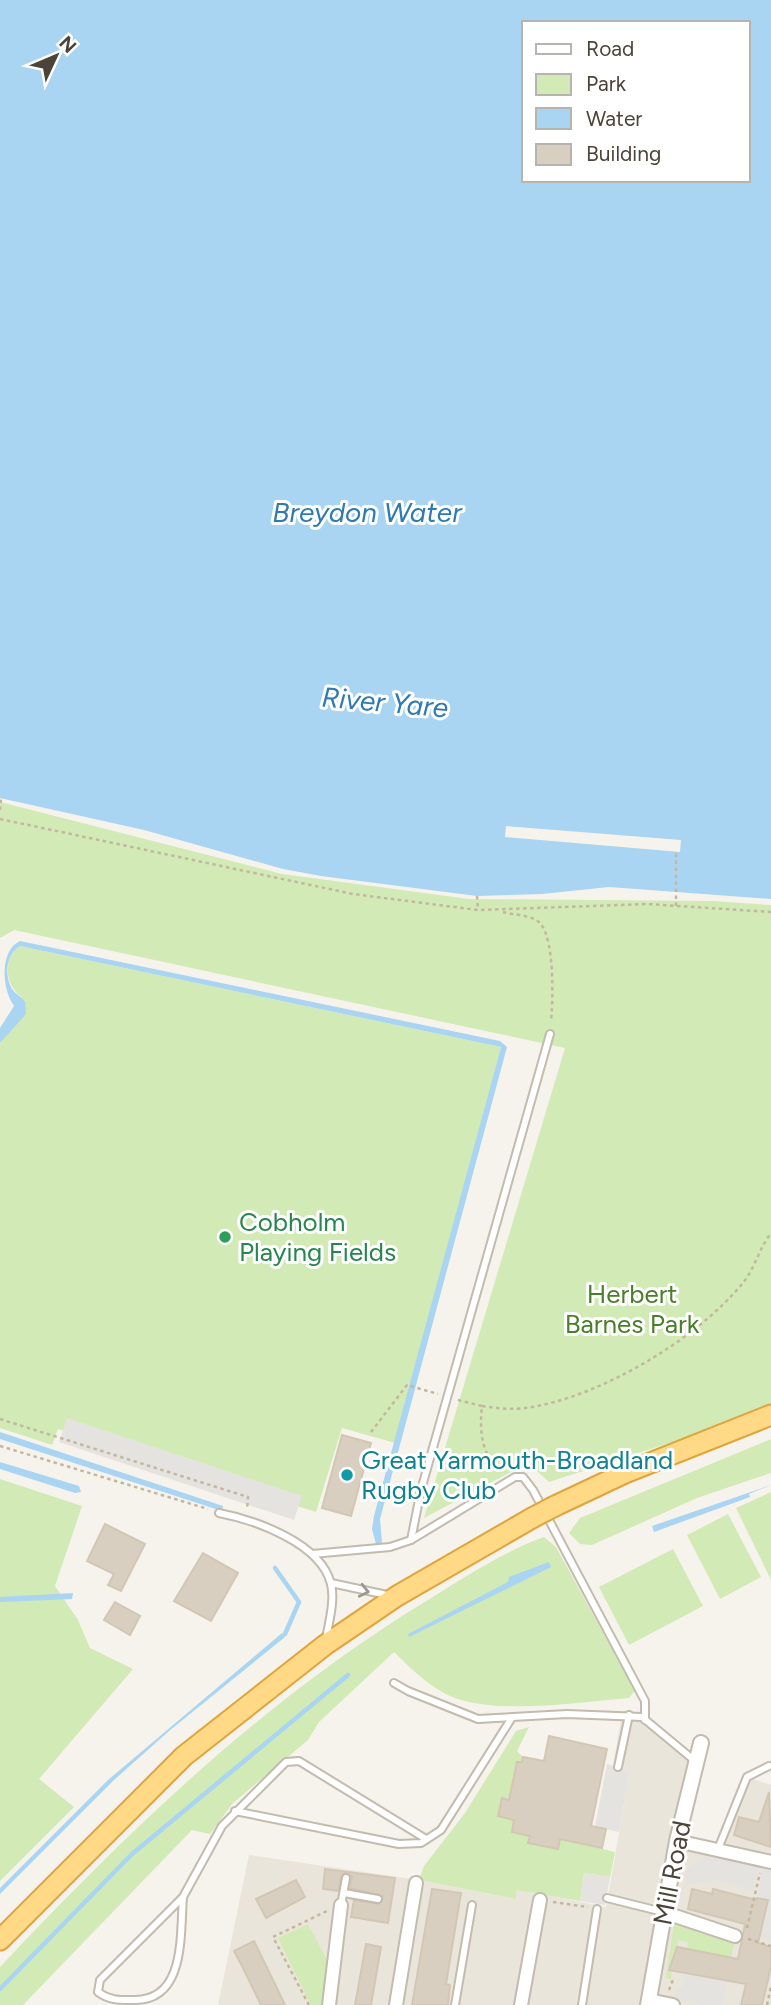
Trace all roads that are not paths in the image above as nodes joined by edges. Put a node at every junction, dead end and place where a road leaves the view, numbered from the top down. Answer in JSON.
{"nodes":[{"id":1,"x":550,"y":1034,"type":"road end"},
{"id":2,"x":771,"y":1415,"type":"edge"},
{"id":3,"x":219,"y":1513,"type":"road end"},
{"id":4,"x":411,"y":1540,"type":"junction"},
{"id":5,"x":312,"y":1554,"type":"junction"},
{"id":6,"x":331,"y":1583,"type":"junction"},
{"id":7,"x":397,"y":1596,"type":"junction"},
{"id":8,"x":325,"y":1645,"type":"junction"},
{"id":9,"x":394,"y":1683,"type":"dead end"},
{"id":10,"x":629,"y":1715,"type":"junction"},
{"id":11,"x":511,"y":1719,"type":"junction"},
{"id":12,"x":645,"y":1720,"type":"junction"},
{"id":13,"x":701,"y":1743,"type":"dead end"},
{"id":14,"x":695,"y":1761,"type":"junction"},
{"id":15,"x":769,"y":1766,"type":"dead end"},
{"id":16,"x":618,"y":1767,"type":"dead end"},
{"id":17,"x":235,"y":1811,"type":"junction"},
{"id":18,"x":426,"y":1839,"type":"junction"},
{"id":19,"x":677,"y":1841,"type":"junction"},
{"id":20,"x":718,"y":1849,"type":"junction"},
{"id":21,"x":767,"y":1861,"type":"edge"},
{"id":22,"x":345,"y":1878,"type":"dead end"},
{"id":23,"x":416,"y":1883,"type":"dead end"},
{"id":24,"x":183,"y":1897,"type":"junction"},
{"id":25,"x":607,"y":1898,"type":"dead end"},
{"id":26,"x":342,"y":1899,"type":"junction"},
{"id":27,"x":377,"y":1899,"type":"dead end"},
{"id":28,"x":540,"y":1900,"type":"road end"},
{"id":29,"x":472,"y":1905,"type":"dead end"},
{"id":30,"x":597,"y":1909,"type":"road end"},
{"id":31,"x":663,"y":1912,"type":"junction"},
{"id":32,"x":735,"y":1936,"type":"dead end"},
{"id":33,"x":0,"y":1940,"type":"edge"},
{"id":34,"x":649,"y":2002,"type":"edge"},
{"id":35,"x":329,"y":2005,"type":"edge"},
{"id":36,"x":396,"y":2005,"type":"edge"},
{"id":37,"x":456,"y":2005,"type":"edge"},
{"id":38,"x":521,"y":2005,"type":"edge"},
{"id":39,"x":582,"y":2005,"type":"edge"},
{"id":40,"x":673,"y":2005,"type":"edge"}],
"edges":[{"from":1,"to":4,"type":"lane"},
{"from":2,"to":7,"type":"highway","bridge":true},
{"from":3,"to":5,"type":"lane"},
{"from":4,"to":5,"type":"lane"},
{"from":4,"to":12,"type":"lane"},
{"from":5,"to":6,"type":"lane"},
{"from":6,"to":7,"type":"lane","one_way":true},
{"from":6,"to":8,"type":"lane"},
{"from":7,"to":8,"type":"highway"},
{"from":8,"to":33,"type":"highway"},
{"from":9,"to":11,"type":"lane"},
{"from":10,"to":11,"type":"lane"},
{"from":10,"to":12,"type":"lane"},
{"from":10,"to":16,"type":"lane"},
{"from":11,"to":18,"type":"lane"},
{"from":12,"to":14,"type":"lane"},
{"from":13,"to":14,"type":"street","name":"Mill Road"},
{"from":14,"to":19,"type":"street","name":"Mill Road"},
{"from":15,"to":20,"type":"lane"},
{"from":17,"to":18,"type":"lane"},
{"from":17,"to":18,"type":"lane"},
{"from":17,"to":24,"type":"lane"},
{"from":19,"to":20,"type":"street"},
{"from":19,"to":31,"type":"street","name":"Mill Road"},
{"from":20,"to":21,"type":"street"},
{"from":22,"to":26,"type":"lane"},
{"from":23,"to":36,"type":"street"},
{"from":24,"to":24,"type":"lane"},
{"from":25,"to":31,"type":"lane"},
{"from":26,"to":27,"type":"lane"},
{"from":26,"to":35,"type":"street"},
{"from":28,"to":38,"type":"street"},
{"from":29,"to":37,"type":"lane"},
{"from":30,"to":39,"type":"lane"},
{"from":31,"to":32,"type":"street"},
{"from":31,"to":34,"type":"street","name":"Mill Road"},
{"from":34,"to":40,"type":"street"}]}
